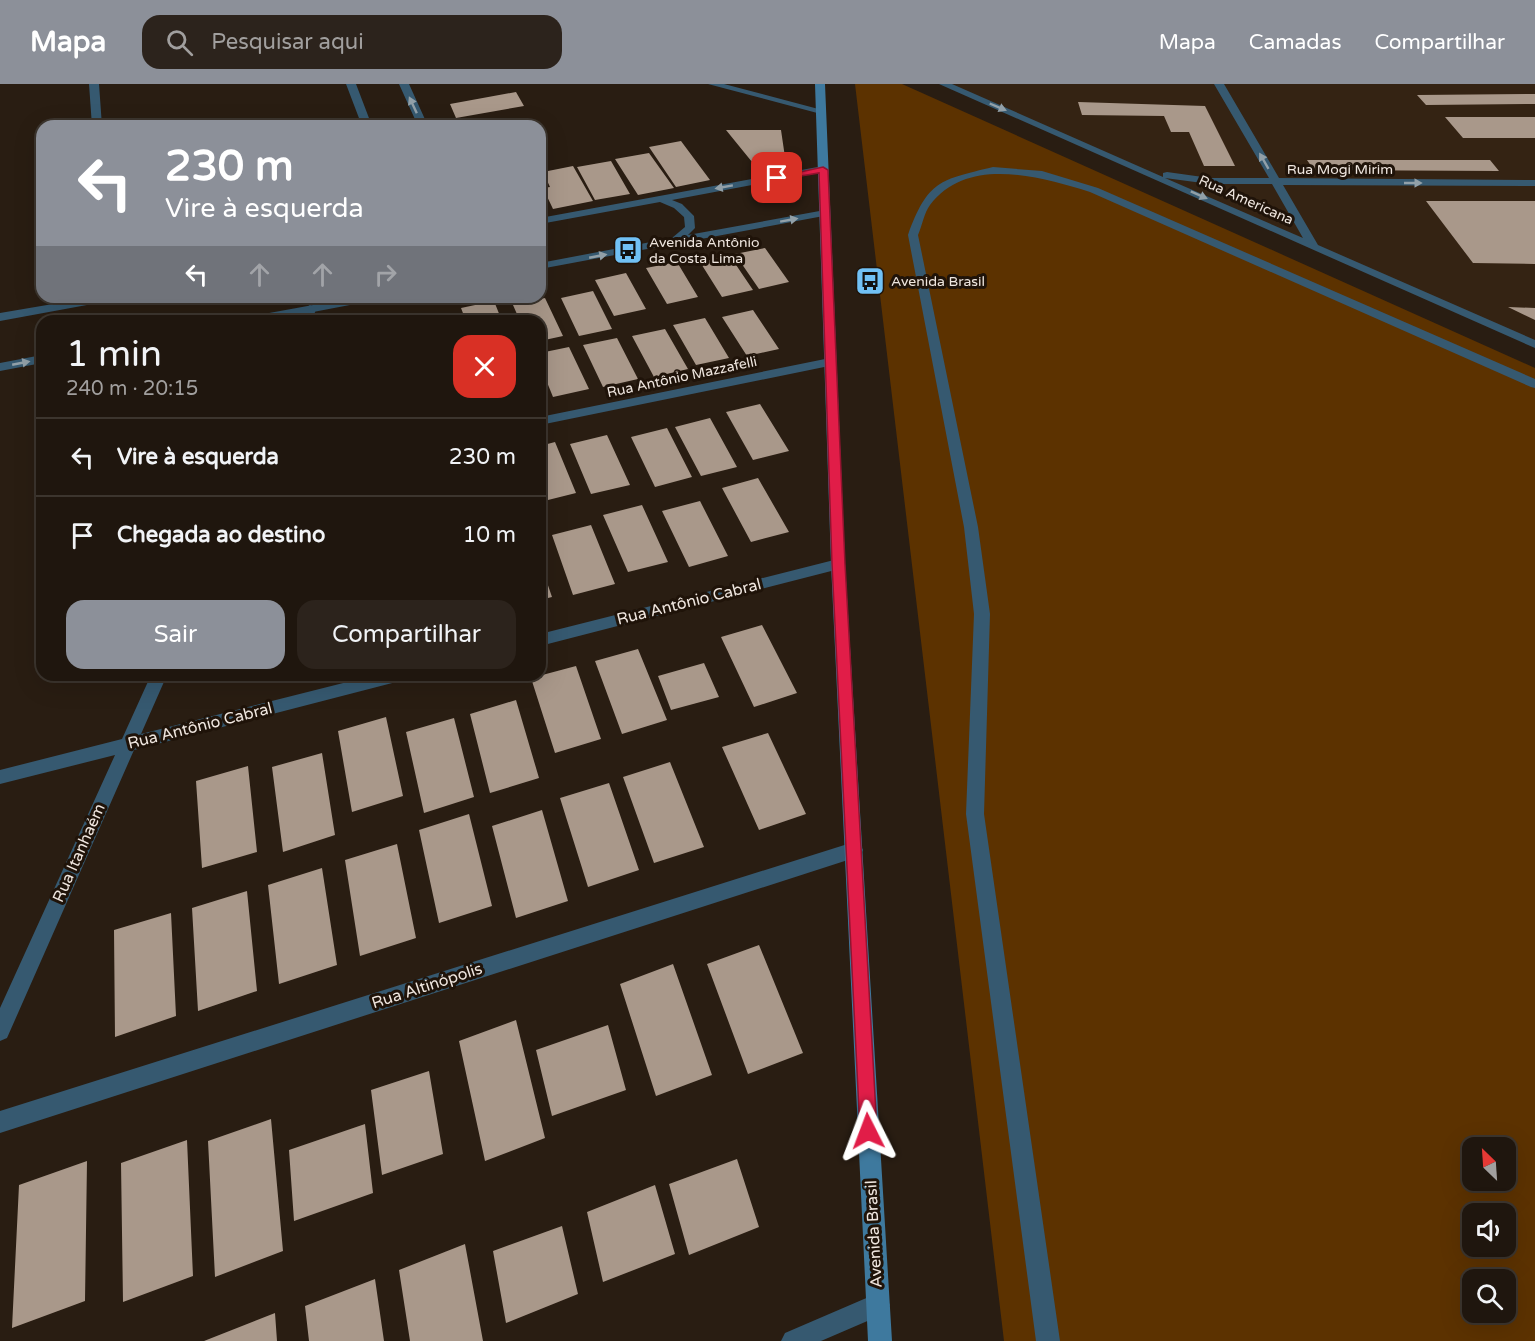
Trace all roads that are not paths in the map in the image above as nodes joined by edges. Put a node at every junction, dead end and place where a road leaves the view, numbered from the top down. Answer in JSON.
{"nodes":[{"id":1,"x":94,"y":84,"type":"edge"},
{"id":2,"x":351,"y":84,"type":"edge"},
{"id":3,"x":404,"y":84,"type":"edge"},
{"id":4,"x":713,"y":84,"type":"edge"},
{"id":5,"x":820,"y":84,"type":"edge"},
{"id":6,"x":944,"y":84,"type":"edge"},
{"id":7,"x":1219,"y":84,"type":"edge"},
{"id":8,"x":821,"y":111,"type":"junction"},
{"id":9,"x":97,"y":120,"type":"edge"},
{"id":10,"x":366,"y":120,"type":"edge"},
{"id":11,"x":420,"y":120,"type":"edge"},
{"id":12,"x":823,"y":170,"type":"junction"},
{"id":13,"x":1145,"y":171,"type":"junction"},
{"id":14,"x":1276,"y":183,"type":"junction"},
{"id":15,"x":1535,"y":183,"type":"edge"},
{"id":16,"x":661,"y":199,"type":"junction"},
{"id":17,"x":825,"y":213,"type":"junction"},
{"id":18,"x":546,"y":220,"type":"edge"},
{"id":19,"x":676,"y":240,"type":"junction"},
{"id":20,"x":1314,"y":247,"type":"junction"},
{"id":21,"x":546,"y":265,"type":"edge"},
{"id":22,"x":76,"y":303,"type":"edge"},
{"id":23,"x":353,"y":303,"type":"edge"},
{"id":24,"x":308,"y":315,"type":"edge"},
{"id":25,"x":0,"y":317,"type":"edge"},
{"id":26,"x":1535,"y":344,"type":"edge"},
{"id":27,"x":36,"y":360,"type":"edge"},
{"id":28,"x":830,"y":362,"type":"junction"},
{"id":29,"x":0,"y":367,"type":"edge"},
{"id":30,"x":1535,"y":384,"type":"edge"},
{"id":31,"x":546,"y":420,"type":"edge"},
{"id":32,"x":838,"y":564,"type":"junction"},
{"id":33,"x":546,"y":638,"type":"edge"},
{"id":34,"x":156,"y":681,"type":"edge"},
{"id":35,"x":376,"y":681,"type":"edge"},
{"id":36,"x":128,"y":744,"type":"junction"},
{"id":37,"x":0,"y":777,"type":"edge"},
{"id":38,"x":854,"y":850,"type":"junction"},
{"id":39,"x":0,"y":1031,"type":"edge"},
{"id":40,"x":0,"y":1122,"type":"edge"},
{"id":41,"x":878,"y":1305,"type":"junction"},
{"id":42,"x":793,"y":1341,"type":"edge"},
{"id":43,"x":880,"y":1341,"type":"edge"},
{"id":44,"x":1048,"y":1341,"type":"edge"}],
"edges":[{"from":1,"to":9,"type":"street"},
{"from":2,"to":10,"type":"street"},
{"from":11,"to":3,"type":"street","one_way":true},
{"from":4,"to":8,"type":"street"},
{"from":5,"to":8,"type":"main road","name":"Avenida Brasil"},
{"from":6,"to":13,"type":"street","name":"Rua Americana","one_way":true},
{"from":14,"to":7,"type":"street","one_way":true},
{"from":8,"to":12,"type":"main road","name":"Avenida Brasil"},
{"from":12,"to":16,"type":"street","one_way":true},
{"from":12,"to":17,"type":"main road","name":"Avenida Brasil"},
{"from":13,"to":14,"type":"street","name":"Rua Mogi Mirim"},
{"from":13,"to":20,"type":"street","name":"Rua Americana","one_way":true},
{"from":14,"to":15,"type":"street","name":"Rua Mogi Mirim","one_way":true},
{"from":14,"to":20,"type":"street"},
{"from":16,"to":18,"type":"street"},
{"from":16,"to":19,"type":"street"},
{"from":19,"to":17,"type":"street","one_way":true},
{"from":17,"to":28,"type":"main road","name":"Avenida Brasil"},
{"from":21,"to":19,"type":"street","one_way":true},
{"from":20,"to":26,"type":"street","name":"Rua Americana"},
{"from":22,"to":25,"type":"street"},
{"from":23,"to":24,"type":"street"},
{"from":29,"to":27,"type":"street","one_way":true},
{"from":28,"to":31,"type":"street","name":"Rua Antônio Mazzafelli"},
{"from":28,"to":32,"type":"main road","name":"Avenida Brasil"},
{"from":30,"to":44,"type":"street"},
{"from":32,"to":33,"type":"street","name":"Rua Antônio Cabral"},
{"from":32,"to":38,"type":"main road","name":"Avenida Brasil"},
{"from":34,"to":36,"type":"street","name":"Rua Itanhaém"},
{"from":35,"to":36,"type":"street","name":"Rua Antônio Cabral"},
{"from":36,"to":37,"type":"street","name":"Rua Antônio Cabral"},
{"from":36,"to":39,"type":"street","name":"Rua Itanhaém"},
{"from":38,"to":40,"type":"street","name":"Rua Altinópolis"},
{"from":38,"to":41,"type":"main road","name":"Avenida Brasil"},
{"from":41,"to":42,"type":"street"},
{"from":41,"to":43,"type":"main road","name":"Avenida Brasil"}]}
